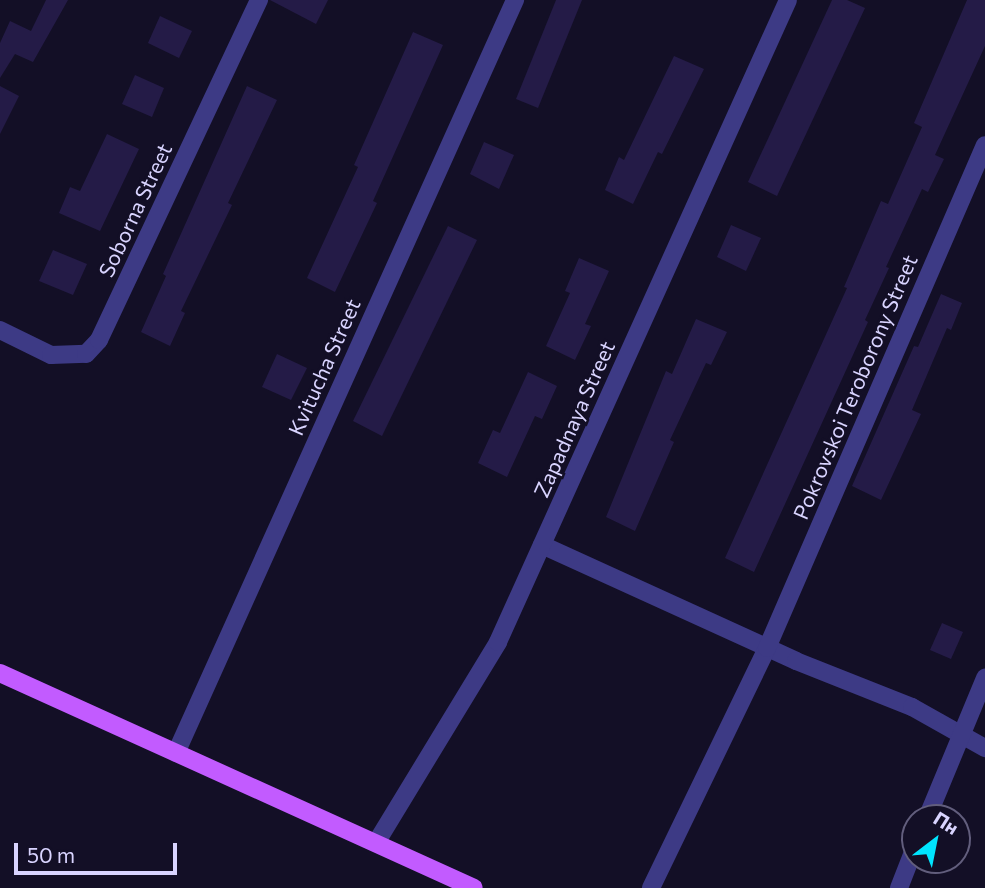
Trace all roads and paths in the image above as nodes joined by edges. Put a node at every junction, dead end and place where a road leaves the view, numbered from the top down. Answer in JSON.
{"nodes":[{"id":1,"x":258,"y":0,"type":"edge"},
{"id":2,"x":515,"y":0,"type":"edge"},
{"id":3,"x":788,"y":0,"type":"edge"},
{"id":4,"x":985,"y":145,"type":"edge"},
{"id":5,"x":0,"y":330,"type":"edge"},
{"id":6,"x":542,"y":545,"type":"junction"},
{"id":7,"x":767,"y":648,"type":"junction"},
{"id":8,"x":0,"y":673,"type":"edge"},
{"id":9,"x":985,"y":678,"type":"edge"},
{"id":10,"x":961,"y":735,"type":"junction"},
{"id":11,"x":985,"y":748,"type":"edge"},
{"id":12,"x":176,"y":753,"type":"junction"},
{"id":13,"x":933,"y":804,"type":"edge"},
{"id":14,"x":376,"y":843,"type":"junction"},
{"id":15,"x":449,"y":883,"type":"edge"},
{"id":16,"x":474,"y":888,"type":"edge"},
{"id":17,"x":651,"y":888,"type":"edge"}],
"edges":[{"from":1,"to":5,"type":"street","name":"Soborna Street"},
{"from":2,"to":12,"type":"street","name":"Kvіtucha Street"},
{"from":3,"to":6,"type":"street","name":"Zapadnaya Street"},
{"from":4,"to":7,"type":"street","name":"Pokrovskoi Teroborony Street"},
{"from":6,"to":7,"type":"street"},
{"from":6,"to":14,"type":"street","name":"Zapadnaya Street"},
{"from":7,"to":10,"type":"street"},
{"from":7,"to":17,"type":"street","name":"Pokrovskoi Teroborony Street"},
{"from":8,"to":12,"type":"main road"},
{"from":9,"to":10,"type":"street"},
{"from":10,"to":11,"type":"street"},
{"from":10,"to":13,"type":"street"},
{"from":12,"to":14,"type":"main road"},
{"from":14,"to":15,"type":"main road"},
{"from":15,"to":16,"type":"main road"}]}
